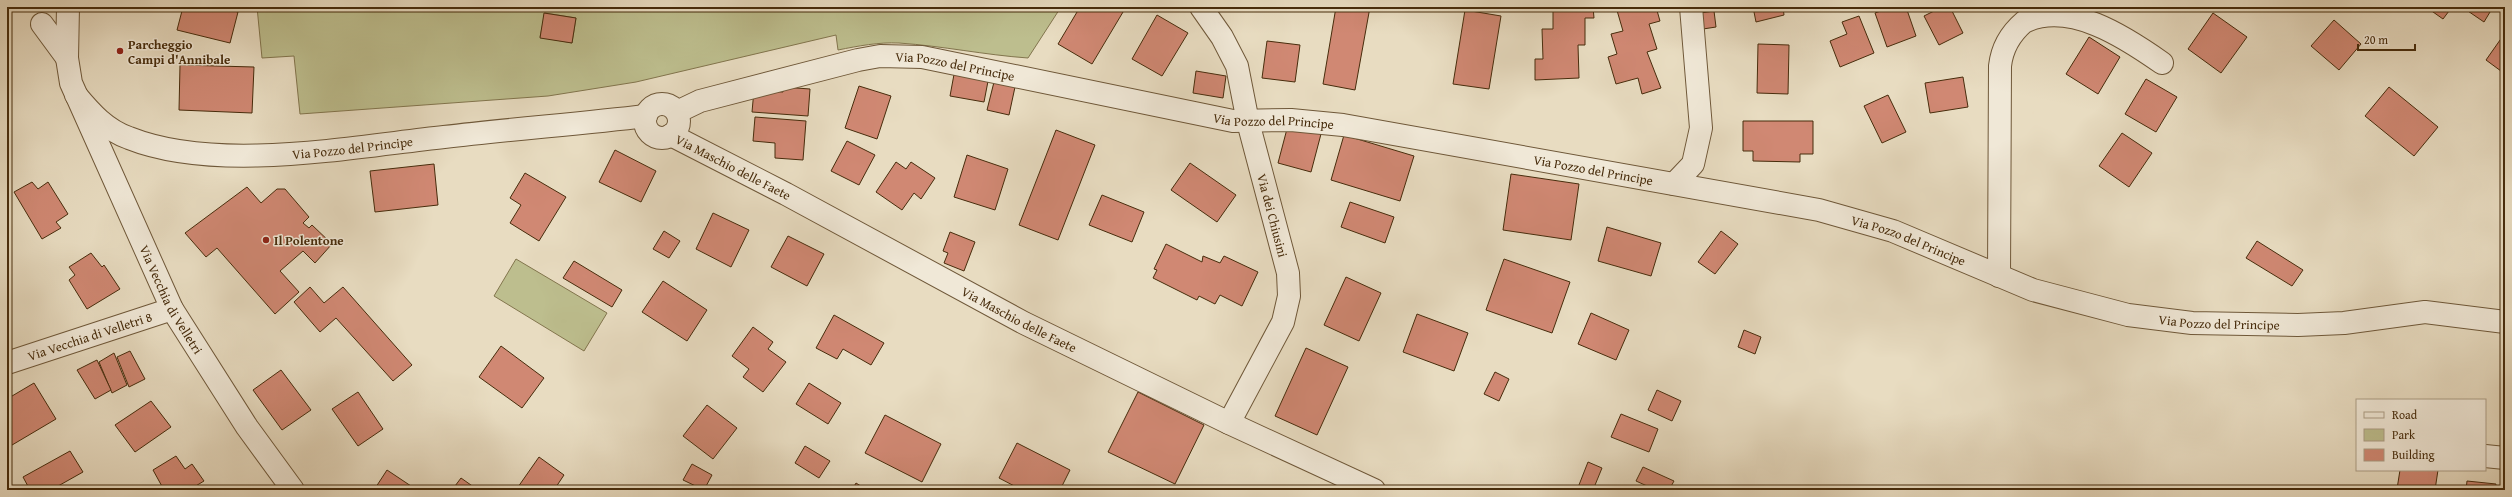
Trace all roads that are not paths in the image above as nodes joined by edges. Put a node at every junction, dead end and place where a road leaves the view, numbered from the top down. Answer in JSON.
{"nodes":[{"id":1,"x":68,"y":7,"type":"edge"},
{"id":2,"x":1200,"y":7,"type":"edge"},
{"id":3,"x":1690,"y":7,"type":"edge"},
{"id":4,"x":42,"y":24,"type":"dead end"},
{"id":5,"x":67,"y":58,"type":"junction"},
{"id":6,"x":2162,"y":63,"type":"dead end"},
{"id":7,"x":76,"y":95,"type":"junction"},
{"id":8,"x":677,"y":112,"type":"junction"},
{"id":9,"x":646,"y":116,"type":"junction"},
{"id":10,"x":1248,"y":122,"type":"junction"},
{"id":11,"x":670,"y":135,"type":"junction"},
{"id":12,"x":1674,"y":184,"type":"junction"},
{"id":13,"x":1999,"y":276,"type":"junction"},
{"id":14,"x":172,"y":309,"type":"junction"},
{"id":15,"x":2505,"y":322,"type":"edge"},
{"id":16,"x":7,"y":363,"type":"edge"},
{"id":17,"x":1229,"y":423,"type":"junction"},
{"id":18,"x":2486,"y":456,"type":"edge"},
{"id":19,"x":2505,"y":458,"type":"edge"},
{"id":20,"x":293,"y":490,"type":"edge"},
{"id":21,"x":1374,"y":490,"type":"edge"}],
"edges":[{"from":1,"to":5,"type":"street","name":"Via Vecchia di Velletri"},
{"from":2,"to":10,"type":"street","name":"Via dei Chiusini"},
{"from":3,"to":12,"type":"street"},
{"from":4,"to":5,"type":"street"},
{"from":5,"to":7,"type":"street","name":"Via Vecchia di Velletri"},
{"from":6,"to":13,"type":"street"},
{"from":7,"to":9,"type":"street","name":"Via Pozzo del Principe"},
{"from":7,"to":14,"type":"street","name":"Via Vecchia di Velletri"},
{"from":8,"to":9,"type":"street"},
{"from":8,"to":10,"type":"street","name":"Via Pozzo del Principe"},
{"from":8,"to":11,"type":"street"},
{"from":9,"to":11,"type":"street"},
{"from":10,"to":12,"type":"street","name":"Via Pozzo del Principe"},
{"from":10,"to":17,"type":"street","name":"Via dei Chiusini"},
{"from":11,"to":17,"type":"street","name":"Via Maschio delle Faete"},
{"from":12,"to":13,"type":"street","name":"Via Pozzo del Principe"},
{"from":13,"to":15,"type":"street","name":"Via Pozzo del Principe"},
{"from":14,"to":16,"type":"street","name":"Via Vecchia di Velletri 8"},
{"from":14,"to":20,"type":"street","name":"Via Vecchia di Velletri"},
{"from":17,"to":21,"type":"street","name":"Via Maschio delle Faete"},
{"from":18,"to":19,"type":"street"}]}
